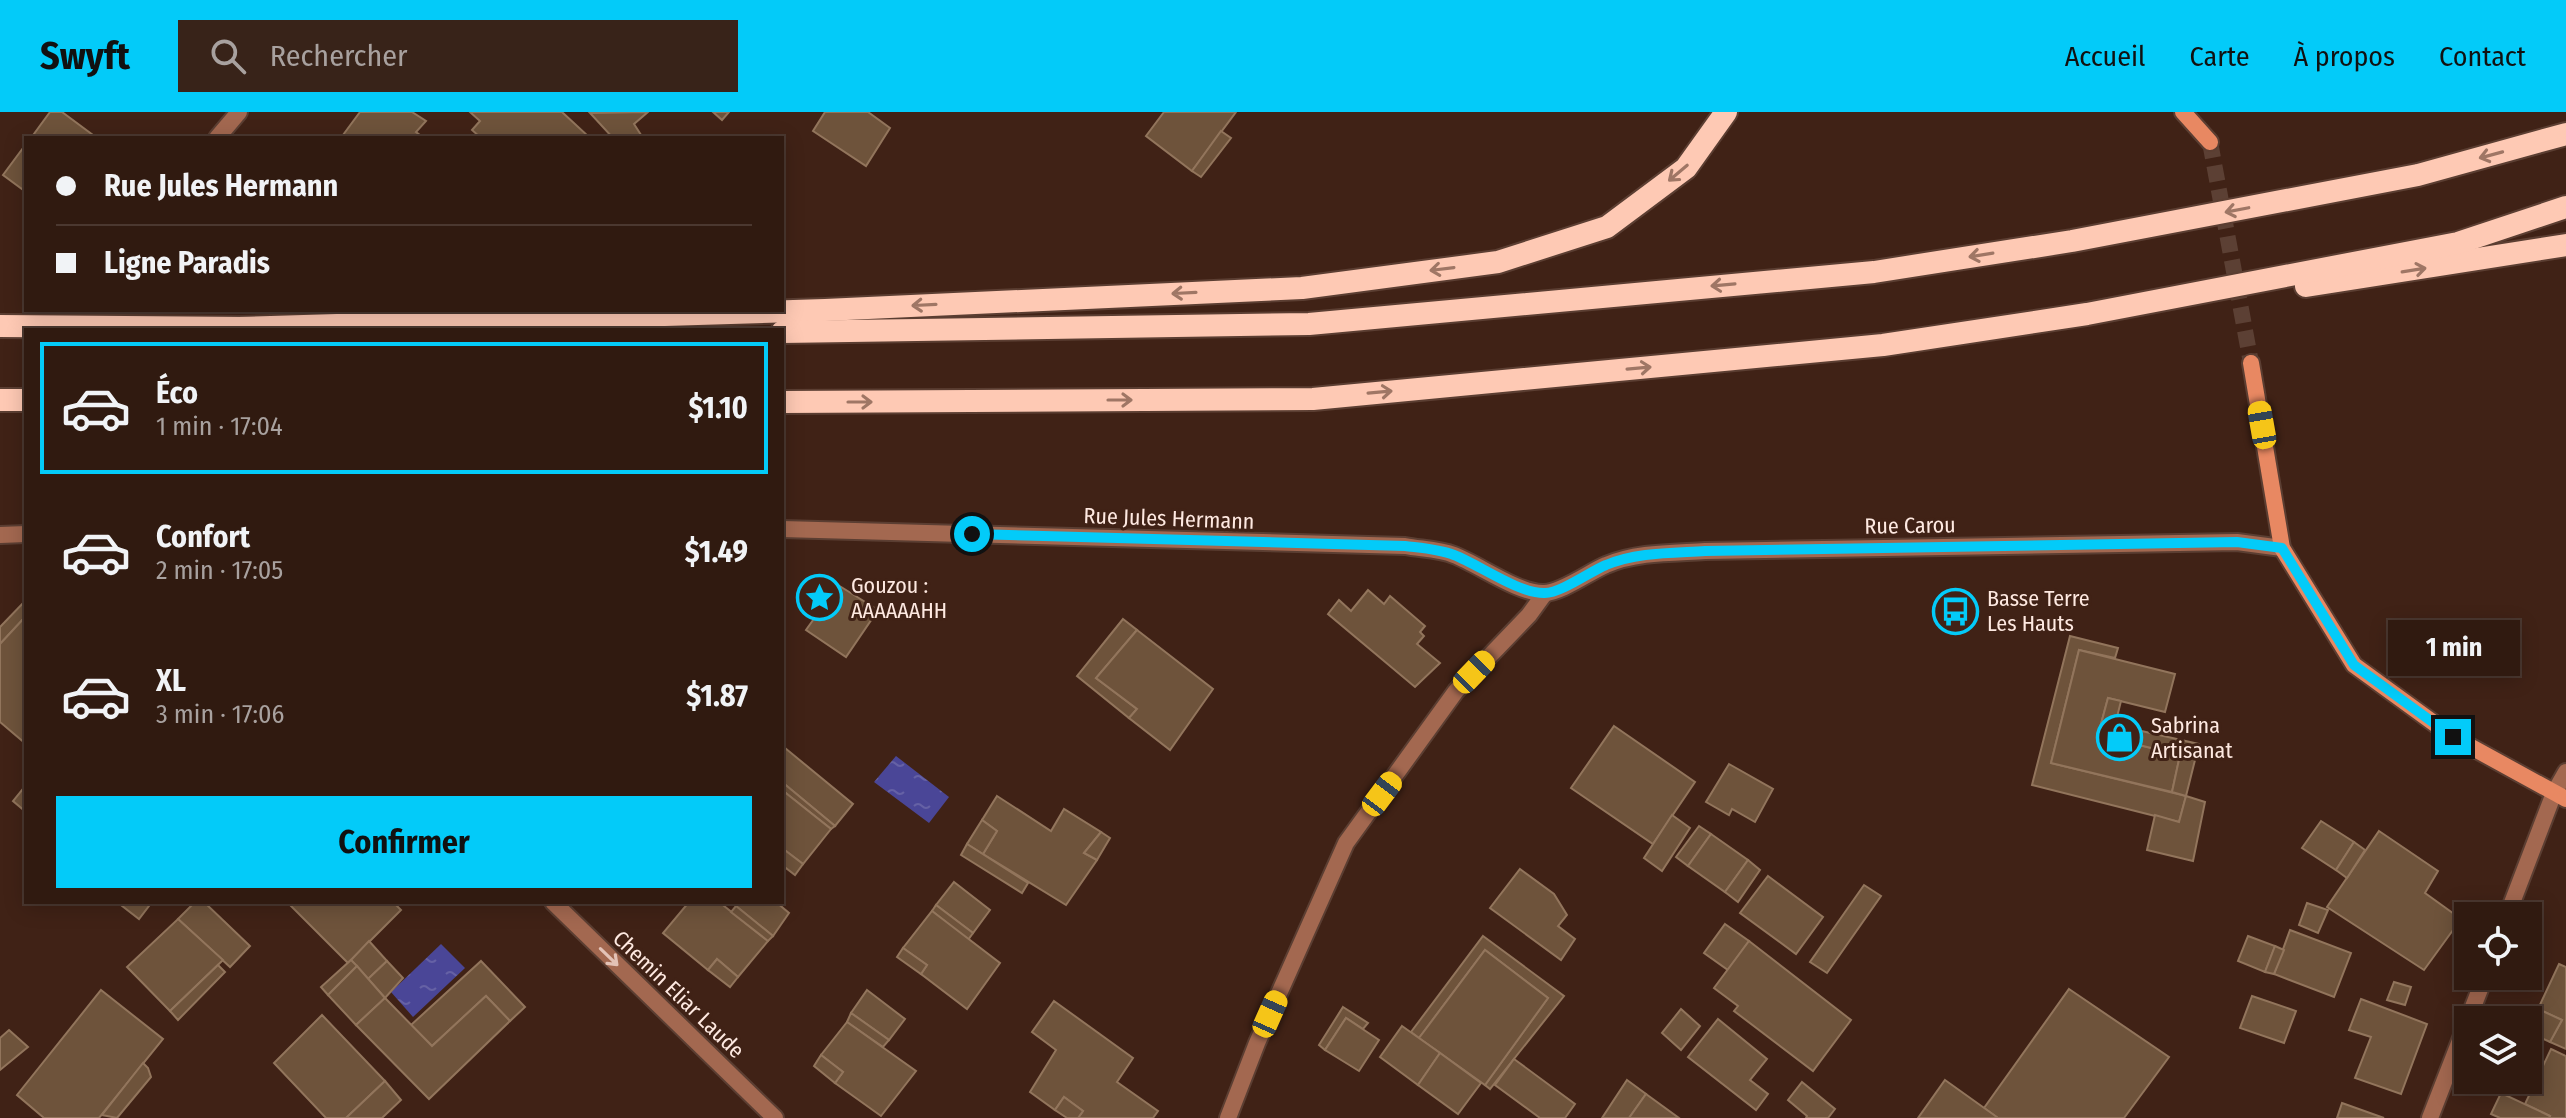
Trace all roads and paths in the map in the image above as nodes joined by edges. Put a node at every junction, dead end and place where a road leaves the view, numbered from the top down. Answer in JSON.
{"nodes":[{"id":1,"x":239,"y":112,"type":"edge"},
{"id":2,"x":1726,"y":112,"type":"edge"},
{"id":3,"x":2183,"y":112,"type":"edge"},
{"id":4,"x":2201,"y":112,"type":"edge"},
{"id":5,"x":2566,"y":134,"type":"edge"},
{"id":6,"x":219,"y":136,"type":"edge"},
{"id":7,"x":2566,"y":207,"type":"edge"},
{"id":8,"x":2566,"y":245,"type":"edge"},
{"id":9,"x":784,"y":311,"type":"edge"},
{"id":10,"x":760,"y":312,"type":"edge"},
{"id":11,"x":2087,"y":314,"type":"junction"},
{"id":12,"x":0,"y":326,"type":"edge"},
{"id":13,"x":239,"y":328,"type":"joint"},
{"id":14,"x":784,"y":332,"type":"edge"},
{"id":15,"x":2251,"y":363,"type":"tunnel mouth"},
{"id":16,"x":0,"y":400,"type":"edge"},
{"id":17,"x":24,"y":400,"type":"edge"},
{"id":18,"x":784,"y":402,"type":"edge"},
{"id":19,"x":784,"y":529,"type":"edge"},
{"id":20,"x":24,"y":534,"type":"edge"},
{"id":21,"x":0,"y":535,"type":"edge"},
{"id":22,"x":2282,"y":548,"type":"junction"},
{"id":23,"x":1545,"y":593,"type":"junction"},
{"id":24,"x":2566,"y":772,"type":"edge"},
{"id":25,"x":2560,"y":796,"type":"edge"},
{"id":26,"x":2513,"y":902,"type":"edge"},
{"id":27,"x":555,"y":904,"type":"edge"},
{"id":28,"x":2454,"y":1056,"type":"edge"},
{"id":29,"x":775,"y":1118,"type":"edge"},
{"id":30,"x":1228,"y":1118,"type":"edge"},
{"id":31,"x":2430,"y":1118,"type":"edge"}],
"edges":[{"from":1,"to":6,"type":"street"},
{"from":2,"to":9,"type":"highway","one_way":true},
{"from":3,"to":4,"type":"main road"},
{"from":5,"to":14,"type":"highway","one_way":true},
{"from":7,"to":11,"type":"highway"},
{"from":11,"to":8,"type":"highway","one_way":true},
{"from":10,"to":13,"type":"highway","one_way":true},
{"from":18,"to":11,"type":"highway","one_way":true},
{"from":12,"to":13,"type":"highway"},
{"from":15,"to":22,"type":"main road"},
{"from":16,"to":17,"type":"highway"},
{"from":19,"to":23,"type":"street","name":"Rue Jules Hermann"},
{"from":20,"to":21,"type":"street"},
{"from":22,"to":23,"type":"street","name":"Rue Carou"},
{"from":22,"to":25,"type":"main road"},
{"from":23,"to":30,"type":"street"},
{"from":24,"to":25,"type":"street"},
{"from":25,"to":26,"type":"street"},
{"from":27,"to":29,"type":"street","name":"Chemin Eliar Laude","one_way":true},
{"from":28,"to":31,"type":"street"}]}
